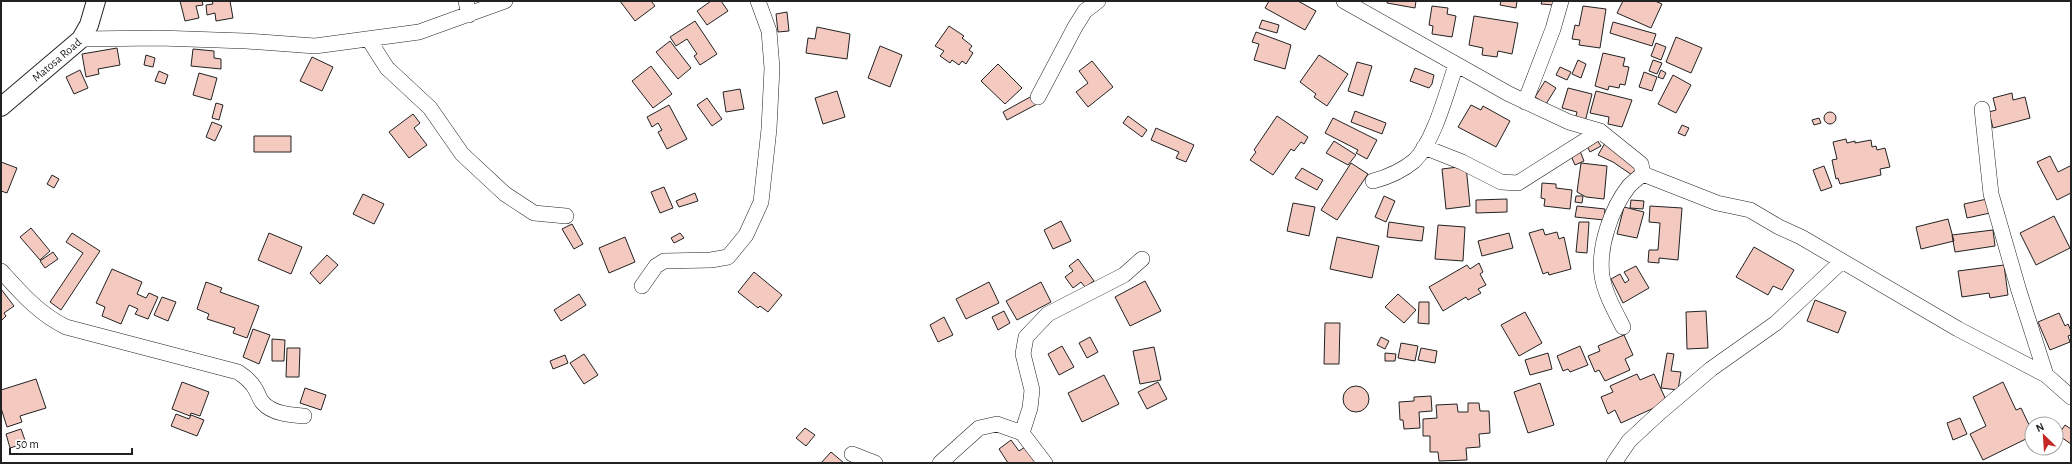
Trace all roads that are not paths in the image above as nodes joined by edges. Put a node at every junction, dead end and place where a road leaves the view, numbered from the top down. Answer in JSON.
{"nodes":[{"id":1,"x":96,"y":1,"type":"edge"},
{"id":2,"x":505,"y":1,"type":"edge"},
{"id":3,"x":758,"y":1,"type":"edge"},
{"id":4,"x":1098,"y":1,"type":"edge"},
{"id":5,"x":1560,"y":1,"type":"edge"},
{"id":6,"x":1350,"y":3,"type":"edge"},
{"id":7,"x":468,"y":8,"type":"edge"},
{"id":8,"x":81,"y":39,"type":"junction"},
{"id":9,"x":369,"y":40,"type":"junction"},
{"id":10,"x":1456,"y":65,"type":"junction"},
{"id":11,"x":1038,"y":97,"type":"dead end"},
{"id":12,"x":1525,"y":102,"type":"junction"},
{"id":13,"x":1,"y":107,"type":"edge"},
{"id":14,"x":1982,"y":109,"type":"dead end"},
{"id":15,"x":1600,"y":131,"type":"junction"},
{"id":16,"x":1424,"y":147,"type":"junction"},
{"id":17,"x":1643,"y":174,"type":"junction"},
{"id":18,"x":1373,"y":182,"type":"dead end"},
{"id":19,"x":566,"y":216,"type":"dead end"},
{"id":20,"x":1142,"y":259,"type":"dead end"},
{"id":21,"x":1842,"y":261,"type":"junction"},
{"id":22,"x":1,"y":272,"type":"edge"},
{"id":23,"x":642,"y":286,"type":"dead end"},
{"id":24,"x":1623,"y":327,"type":"dead end"},
{"id":25,"x":2046,"y":375,"type":"junction"},
{"id":26,"x":2071,"y":398,"type":"edge"},
{"id":27,"x":304,"y":416,"type":"dead end"},
{"id":28,"x":1022,"y":432,"type":"junction"},
{"id":29,"x":852,"y":454,"type":"dead end"},
{"id":30,"x":875,"y":463,"type":"edge"},
{"id":31,"x":940,"y":463,"type":"edge"},
{"id":32,"x":1045,"y":463,"type":"edge"},
{"id":33,"x":1614,"y":463,"type":"edge"}],
"edges":[{"from":1,"to":8,"type":"street","name":"Matosa Road"},
{"from":2,"to":7,"type":"street"},
{"from":3,"to":23,"type":"street"},
{"from":4,"to":11,"type":"street"},
{"from":5,"to":12,"type":"street"},
{"from":6,"to":10,"type":"street"},
{"from":7,"to":9,"type":"street"},
{"from":8,"to":9,"type":"street"},
{"from":8,"to":13,"type":"street","name":"Matosa Road"},
{"from":9,"to":19,"type":"street"},
{"from":10,"to":12,"type":"street"},
{"from":10,"to":16,"type":"street"},
{"from":12,"to":15,"type":"street"},
{"from":14,"to":25,"type":"street"},
{"from":15,"to":16,"type":"street"},
{"from":15,"to":17,"type":"street"},
{"from":16,"to":18,"type":"street"},
{"from":17,"to":21,"type":"street"},
{"from":17,"to":24,"type":"street"},
{"from":20,"to":28,"type":"street"},
{"from":21,"to":25,"type":"street"},
{"from":21,"to":33,"type":"street"},
{"from":22,"to":27,"type":"street"},
{"from":25,"to":26,"type":"street"},
{"from":28,"to":31,"type":"street"},
{"from":28,"to":32,"type":"street"},
{"from":29,"to":30,"type":"street"}]}
